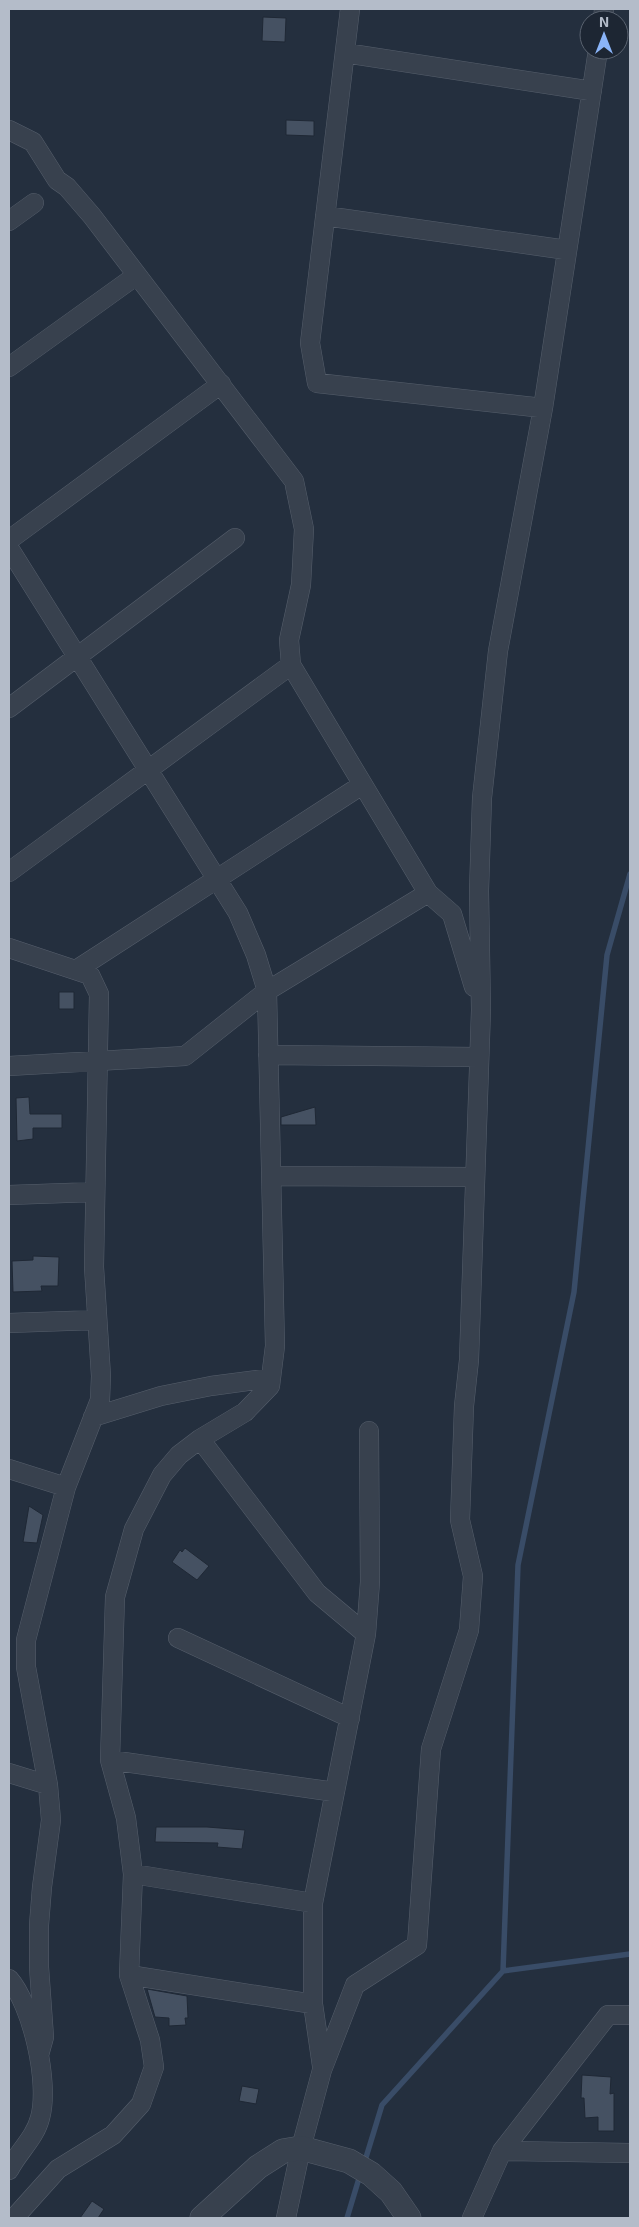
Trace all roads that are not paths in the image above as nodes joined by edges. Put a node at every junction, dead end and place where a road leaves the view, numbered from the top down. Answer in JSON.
{"nodes":[{"id":1,"x":350,"y":9,"type":"edge"},
{"id":2,"x":344,"y":52,"type":"junction"},
{"id":3,"x":597,"y":60,"type":"edge"},
{"id":4,"x":592,"y":91,"type":"junction"},
{"id":5,"x":9,"y":130,"type":"edge"},
{"id":6,"x":34,"y":203,"type":"dead end"},
{"id":7,"x":325,"y":216,"type":"junction"},
{"id":8,"x":9,"y":221,"type":"edge"},
{"id":9,"x":567,"y":250,"type":"junction"},
{"id":10,"x":136,"y":275,"type":"junction"},
{"id":11,"x":9,"y":367,"type":"edge"},
{"id":12,"x":221,"y":384,"type":"junction"},
{"id":13,"x":543,"y":408,"type":"junction"},
{"id":14,"x":235,"y":538,"type":"dead end"},
{"id":15,"x":9,"y":540,"type":"edge"},
{"id":16,"x":9,"y":548,"type":"edge"},
{"id":17,"x":77,"y":656,"type":"junction"},
{"id":18,"x":291,"y":665,"type":"junction"},
{"id":19,"x":9,"y":708,"type":"edge"},
{"id":20,"x":148,"y":770,"type":"junction"},
{"id":21,"x":362,"y":785,"type":"junction"},
{"id":22,"x":9,"y":872,"type":"edge"},
{"id":23,"x":217,"y":880,"type":"junction"},
{"id":24,"x":428,"y":893,"type":"junction"},
{"id":25,"x":9,"y":948,"type":"edge"},
{"id":26,"x":76,"y":970,"type":"junction"},
{"id":27,"x":267,"y":991,"type":"junction"},
{"id":28,"x":481,"y":1010,"type":"junction"},
{"id":29,"x":268,"y":1055,"type":"junction"},
{"id":30,"x":479,"y":1057,"type":"junction"},
{"id":31,"x":99,"y":1061,"type":"junction"},
{"id":32,"x":9,"y":1066,"type":"edge"},
{"id":33,"x":271,"y":1176,"type":"junction"},
{"id":34,"x":474,"y":1177,"type":"junction"},
{"id":35,"x":94,"y":1192,"type":"junction"},
{"id":36,"x":9,"y":1195,"type":"edge"},
{"id":37,"x":96,"y":1320,"type":"junction"},
{"id":38,"x":9,"y":1323,"type":"edge"},
{"id":39,"x":271,"y":1378,"type":"junction"},
{"id":40,"x":93,"y":1417,"type":"junction"},
{"id":41,"x":369,"y":1431,"type":"dead end"},
{"id":42,"x":200,"y":1439,"type":"junction"},
{"id":43,"x":9,"y":1469,"type":"edge"},
{"id":44,"x":66,"y":1487,"type":"junction"},
{"id":45,"x":366,"y":1634,"type":"junction"},
{"id":46,"x":17,"y":1638,"type":"edge"},
{"id":47,"x":178,"y":1638,"type":"dead end"},
{"id":48,"x":350,"y":1718,"type":"junction"},
{"id":49,"x":110,"y":1760,"type":"junction"},
{"id":50,"x":9,"y":1773,"type":"edge"},
{"id":51,"x":48,"y":1785,"type":"junction"},
{"id":52,"x":335,"y":1792,"type":"junction"},
{"id":53,"x":133,"y":1874,"type":"junction"},
{"id":54,"x":314,"y":1903,"type":"junction"},
{"id":55,"x":130,"y":1975,"type":"junction"},
{"id":56,"x":9,"y":1979,"type":"edge"},
{"id":57,"x":314,"y":2004,"type":"junction"},
{"id":58,"x":630,"y":2015,"type":"edge"},
{"id":59,"x":39,"y":2055,"type":"junction"},
{"id":60,"x":322,"y":2070,"type":"junction"},
{"id":61,"x":301,"y":2148,"type":"junction"},
{"id":62,"x":502,"y":2151,"type":"junction"},
{"id":63,"x":630,"y":2153,"type":"edge"},
{"id":64,"x":9,"y":2170,"type":"edge"},
{"id":65,"x":14,"y":2218,"type":"edge"},
{"id":66,"x":202,"y":2218,"type":"edge"},
{"id":67,"x":286,"y":2218,"type":"edge"},
{"id":68,"x":409,"y":2218,"type":"edge"},
{"id":69,"x":472,"y":2218,"type":"edge"}],
"edges":[{"from":1,"to":2,"type":"street"},
{"from":2,"to":4,"type":"street"},
{"from":2,"to":7,"type":"street"},
{"from":3,"to":4,"type":"street"},
{"from":4,"to":9,"type":"street"},
{"from":5,"to":10,"type":"street"},
{"from":6,"to":8,"type":"street"},
{"from":7,"to":9,"type":"street"},
{"from":7,"to":13,"type":"street"},
{"from":9,"to":13,"type":"street"},
{"from":10,"to":11,"type":"street"},
{"from":10,"to":12,"type":"street"},
{"from":12,"to":15,"type":"street"},
{"from":12,"to":18,"type":"street"},
{"from":13,"to":28,"type":"street"},
{"from":14,"to":17,"type":"street"},
{"from":16,"to":17,"type":"street"},
{"from":17,"to":19,"type":"street"},
{"from":17,"to":20,"type":"street"},
{"from":18,"to":20,"type":"street"},
{"from":18,"to":21,"type":"street"},
{"from":20,"to":22,"type":"street"},
{"from":20,"to":23,"type":"street"},
{"from":21,"to":23,"type":"street"},
{"from":21,"to":24,"type":"street"},
{"from":23,"to":26,"type":"street"},
{"from":23,"to":27,"type":"street"},
{"from":24,"to":27,"type":"street"},
{"from":24,"to":28,"type":"street"},
{"from":25,"to":26,"type":"street"},
{"from":26,"to":31,"type":"street"},
{"from":27,"to":29,"type":"street"},
{"from":27,"to":31,"type":"street"},
{"from":28,"to":30,"type":"street"},
{"from":29,"to":30,"type":"street"},
{"from":29,"to":33,"type":"street"},
{"from":30,"to":34,"type":"street"},
{"from":31,"to":32,"type":"street"},
{"from":31,"to":35,"type":"street"},
{"from":33,"to":34,"type":"street"},
{"from":33,"to":39,"type":"street"},
{"from":34,"to":60,"type":"street"},
{"from":35,"to":36,"type":"street"},
{"from":35,"to":37,"type":"street"},
{"from":37,"to":38,"type":"street"},
{"from":37,"to":40,"type":"street"},
{"from":39,"to":40,"type":"street"},
{"from":39,"to":42,"type":"street"},
{"from":40,"to":44,"type":"street"},
{"from":41,"to":45,"type":"street"},
{"from":42,"to":45,"type":"street"},
{"from":42,"to":49,"type":"street"},
{"from":43,"to":44,"type":"street"},
{"from":44,"to":46,"type":"street"},
{"from":45,"to":48,"type":"street"},
{"from":46,"to":51,"type":"street"},
{"from":47,"to":48,"type":"street"},
{"from":48,"to":52,"type":"street"},
{"from":49,"to":52,"type":"street"},
{"from":49,"to":53,"type":"street"},
{"from":50,"to":51,"type":"street"},
{"from":51,"to":59,"type":"street"},
{"from":52,"to":54,"type":"street"},
{"from":53,"to":54,"type":"street"},
{"from":53,"to":55,"type":"street"},
{"from":54,"to":57,"type":"street"},
{"from":55,"to":57,"type":"street"},
{"from":55,"to":65,"type":"street"},
{"from":56,"to":59,"type":"street"},
{"from":57,"to":60,"type":"street"},
{"from":58,"to":62,"type":"street"},
{"from":59,"to":64,"type":"street"},
{"from":60,"to":61,"type":"street"},
{"from":61,"to":66,"type":"street"},
{"from":61,"to":67,"type":"street"},
{"from":61,"to":68,"type":"street"},
{"from":62,"to":63,"type":"street"},
{"from":62,"to":69,"type":"street"}]}
